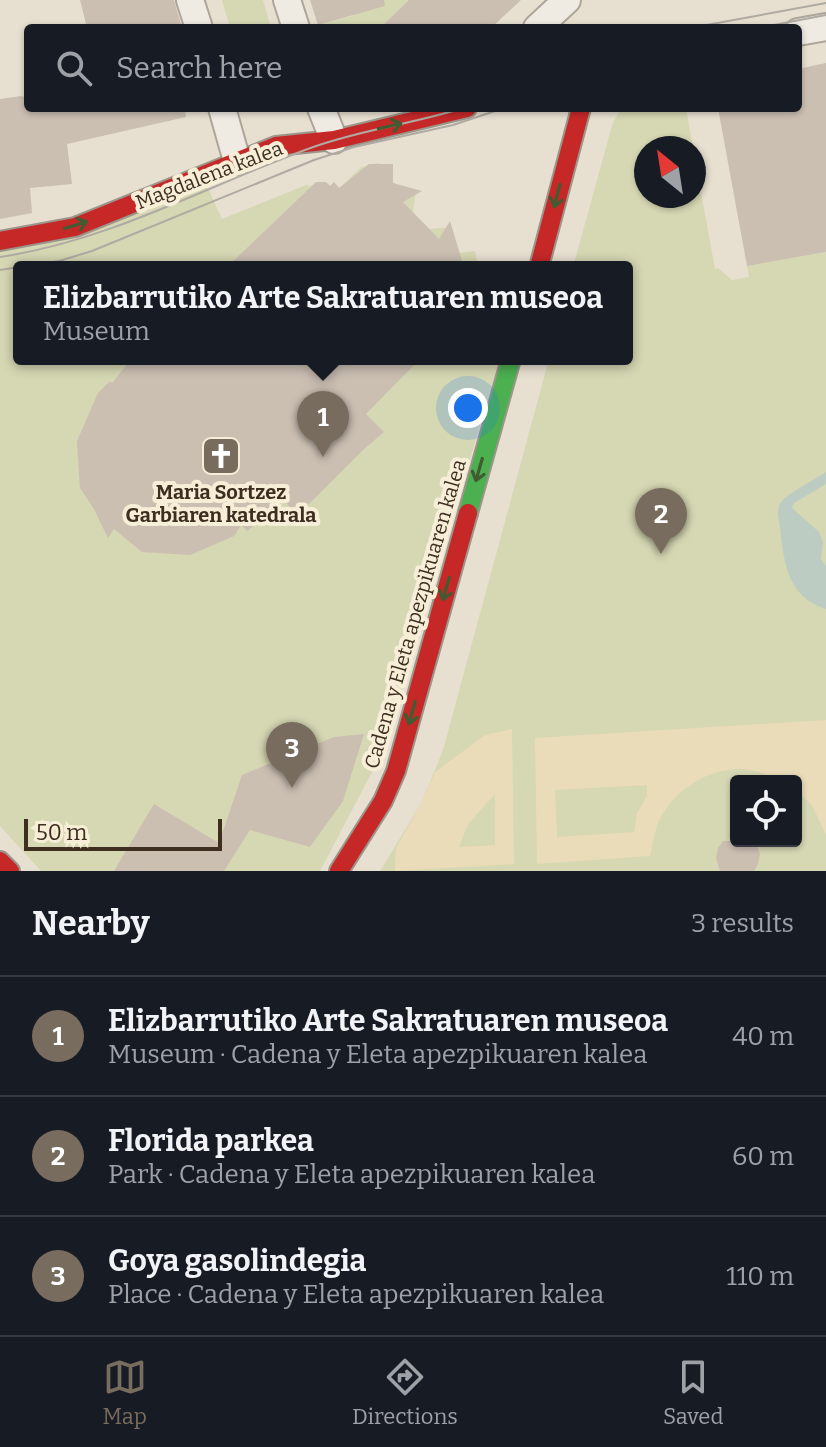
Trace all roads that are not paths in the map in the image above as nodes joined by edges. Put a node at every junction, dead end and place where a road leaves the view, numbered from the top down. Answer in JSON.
{"nodes":[{"id":1,"x":190,"y":0,"type":"edge"},
{"id":2,"x":287,"y":0,"type":"edge"},
{"id":3,"x":567,"y":0,"type":"edge"},
{"id":4,"x":198,"y":24,"type":"edge"},
{"id":5,"x":295,"y":24,"type":"edge"},
{"id":6,"x":541,"y":24,"type":"edge"},
{"id":7,"x":826,"y":27,"type":"edge"},
{"id":8,"x":802,"y":31,"type":"edge"},
{"id":9,"x":223,"y":112,"type":"edge"},
{"id":10,"x":323,"y":112,"type":"edge"},
{"id":11,"x":446,"y":112,"type":"edge"},
{"id":12,"x":573,"y":113,"type":"edge"},
{"id":13,"x":334,"y":140,"type":"junction"},
{"id":14,"x":237,"y":161,"type":"junction"},
{"id":15,"x":0,"y":241,"type":"edge"},
{"id":16,"x":540,"y":261,"type":"edge"},
{"id":17,"x":509,"y":365,"type":"edge"},
{"id":18,"x":0,"y":861,"type":"edge"},
{"id":19,"x":10,"y":871,"type":"edge"},
{"id":20,"x":339,"y":871,"type":"edge"}],
"edges":[{"from":1,"to":4,"type":"street"},
{"from":2,"to":5,"type":"street"},
{"from":3,"to":6,"type":"street"},
{"from":7,"to":8,"type":"street"},
{"from":9,"to":14,"type":"street"},
{"from":10,"to":13,"type":"street"},
{"from":13,"to":11,"type":"street","name":"Magdalena kalea","one_way":true},
{"from":12,"to":16,"type":"street","one_way":true},
{"from":13,"to":14,"type":"street","name":"Magdalena kalea"},
{"from":15,"to":14,"type":"street","name":"Magdalena kalea","one_way":true},
{"from":17,"to":20,"type":"street","name":"Cadena y Eleta apezpikuaren kalea","one_way":true},
{"from":18,"to":19,"type":"street"}]}
